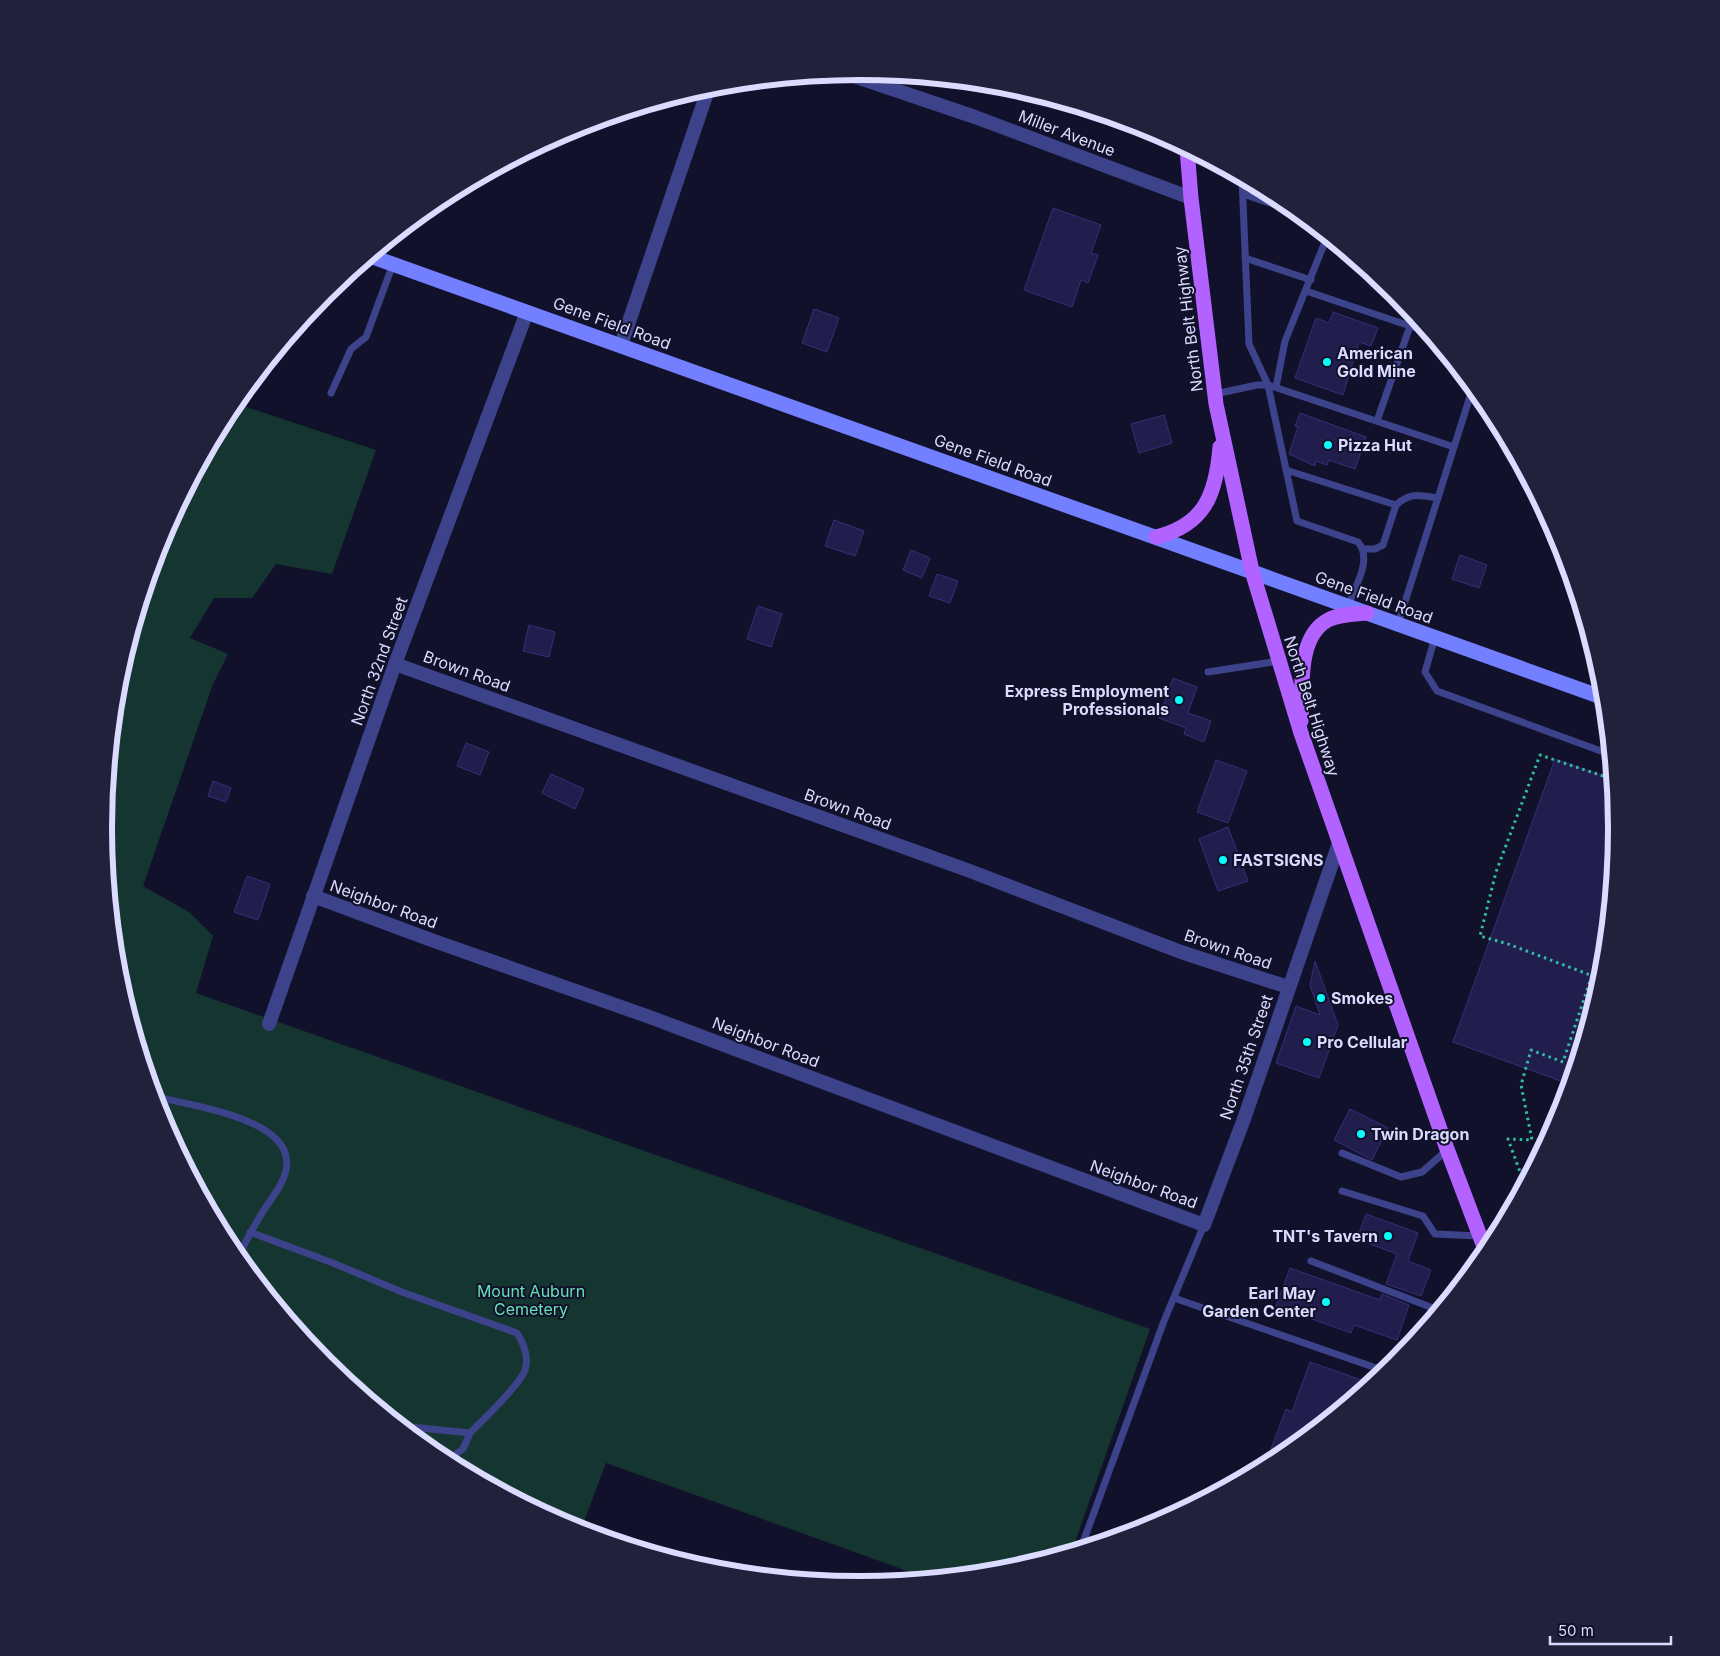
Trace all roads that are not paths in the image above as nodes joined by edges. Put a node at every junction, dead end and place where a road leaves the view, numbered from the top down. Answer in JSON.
{"nodes":[{"id":1,"x":866,"y":80,"type":"edge"},
{"id":2,"x":707,"y":96,"type":"edge"},
{"id":3,"x":1188,"y":155,"type":"edge"},
{"id":4,"x":1242,"y":185,"type":"edge"},
{"id":5,"x":1243,"y":194,"type":"junction"},
{"id":6,"x":1191,"y":198,"type":"junction"},
{"id":7,"x":1273,"y":204,"type":"edge"},
{"id":8,"x":1325,"y":244,"type":"edge"},
{"id":9,"x":376,"y":258,"type":"edge"},
{"id":10,"x":1245,"y":258,"type":"junction"},
{"id":11,"x":393,"y":264,"type":"junction"},
{"id":12,"x":1311,"y":280,"type":"junction"},
{"id":13,"x":1306,"y":291,"type":"junction"},
{"id":14,"x":527,"y":312,"type":"junction"},
{"id":15,"x":1410,"y":326,"type":"junction"},
{"id":16,"x":1415,"y":328,"type":"edge"},
{"id":17,"x":621,"y":345,"type":"junction"},
{"id":18,"x":1268,"y":385,"type":"junction"},
{"id":19,"x":1276,"y":387,"type":"junction"},
{"id":20,"x":331,"y":394,"type":"dead end"},
{"id":21,"x":1214,"y":394,"type":"junction"},
{"id":22,"x":1470,"y":396,"type":"edge"},
{"id":23,"x":1377,"y":421,"type":"junction"},
{"id":24,"x":1221,"y":431,"type":"junction"},
{"id":25,"x":1454,"y":447,"type":"junction"},
{"id":26,"x":1286,"y":470,"type":"junction"},
{"id":27,"x":1438,"y":498,"type":"junction"},
{"id":28,"x":1396,"y":505,"type":"junction"},
{"id":29,"x":1156,"y":537,"type":"junction"},
{"id":30,"x":1364,"y":549,"type":"junction"},
{"id":31,"x":1252,"y":571,"type":"junction"},
{"id":32,"x":1348,"y":606,"type":"junction"},
{"id":33,"x":1366,"y":613,"type":"junction"},
{"id":34,"x":1398,"y":624,"type":"junction"},
{"id":35,"x":1435,"y":637,"type":"junction"},
{"id":36,"x":1279,"y":661,"type":"junction"},
{"id":37,"x":396,"y":664,"type":"junction"},
{"id":38,"x":1208,"y":672,"type":"dead end"},
{"id":39,"x":1596,"y":694,"type":"edge"},
{"id":40,"x":1301,"y":733,"type":"junction"},
{"id":41,"x":1604,"y":752,"type":"edge"},
{"id":42,"x":1339,"y":843,"type":"junction"},
{"id":43,"x":313,"y":896,"type":"junction"},
{"id":44,"x":1288,"y":987,"type":"junction"},
{"id":45,"x":269,"y":1024,"type":"dead end"},
{"id":46,"x":163,"y":1099,"type":"edge"},
{"id":47,"x":1447,"y":1149,"type":"junction"},
{"id":48,"x":1342,"y":1153,"type":"dead end"},
{"id":49,"x":1342,"y":1191,"type":"dead end"},
{"id":50,"x":1204,"y":1225,"type":"junction"},
{"id":51,"x":250,"y":1232,"type":"junction"},
{"id":52,"x":1480,"y":1236,"type":"junction"},
{"id":53,"x":1483,"y":1243,"type":"edge"},
{"id":54,"x":242,"y":1249,"type":"edge"},
{"id":55,"x":1311,"y":1261,"type":"dead end"},
{"id":56,"x":1174,"y":1298,"type":"junction"},
{"id":57,"x":1433,"y":1308,"type":"edge"},
{"id":58,"x":1377,"y":1368,"type":"edge"},
{"id":59,"x":413,"y":1427,"type":"edge"},
{"id":60,"x":470,"y":1433,"type":"junction"},
{"id":61,"x":453,"y":1456,"type":"edge"},
{"id":62,"x":1083,"y":1541,"type":"edge"}],
"edges":[{"from":1,"to":6,"type":"street","name":"Miller Avenue"},
{"from":2,"to":17,"type":"street"},
{"from":3,"to":6,"type":"main road","name":"North Belt Highway"},
{"from":4,"to":5,"type":"lane"},
{"from":5,"to":7,"type":"lane"},
{"from":5,"to":10,"type":"lane"},
{"from":6,"to":21,"type":"main road","name":"North Belt Highway"},
{"from":8,"to":12,"type":"lane"},
{"from":9,"to":11,"type":"street","name":"Gene Field Road"},
{"from":10,"to":12,"type":"lane"},
{"from":10,"to":18,"type":"lane"},
{"from":11,"to":14,"type":"street","name":"Gene Field Road"},
{"from":11,"to":20,"type":"lane"},
{"from":12,"to":13,"type":"lane"},
{"from":13,"to":15,"type":"lane"},
{"from":13,"to":19,"type":"lane"},
{"from":14,"to":17,"type":"street","name":"Gene Field Road"},
{"from":14,"to":37,"type":"street","name":"North 32nd Street"},
{"from":15,"to":16,"type":"lane"},
{"from":15,"to":23,"type":"lane"},
{"from":17,"to":29,"type":"street","name":"Gene Field Road"},
{"from":18,"to":19,"type":"lane"},
{"from":18,"to":21,"type":"lane"},
{"from":18,"to":26,"type":"lane"},
{"from":19,"to":23,"type":"lane"},
{"from":21,"to":24,"type":"main road","name":"North Belt Highway"},
{"from":22,"to":25,"type":"lane"},
{"from":23,"to":25,"type":"lane"},
{"from":24,"to":29,"type":"main road"},
{"from":24,"to":31,"type":"main road","name":"North Belt Highway"},
{"from":25,"to":27,"type":"lane"},
{"from":26,"to":28,"type":"lane"},
{"from":26,"to":30,"type":"lane"},
{"from":27,"to":28,"type":"lane"},
{"from":27,"to":34,"type":"lane"},
{"from":28,"to":30,"type":"lane"},
{"from":29,"to":31,"type":"street","name":"Gene Field Road"},
{"from":30,"to":32,"type":"lane"},
{"from":31,"to":32,"type":"street","name":"Gene Field Road"},
{"from":31,"to":36,"type":"main road","name":"North Belt Highway"},
{"from":32,"to":33,"type":"street","name":"Gene Field Road"},
{"from":33,"to":34,"type":"street","name":"Gene Field Road"},
{"from":33,"to":40,"type":"main road"},
{"from":34,"to":35,"type":"street","name":"Gene Field Road"},
{"from":35,"to":39,"type":"street","name":"Gene Field Road"},
{"from":35,"to":41,"type":"lane"},
{"from":36,"to":38,"type":"lane"},
{"from":36,"to":40,"type":"main road","name":"North Belt Highway"},
{"from":37,"to":43,"type":"street","name":"North 32nd Street"},
{"from":37,"to":44,"type":"street","name":"Brown Road"},
{"from":40,"to":42,"type":"main road","name":"North Belt Highway"},
{"from":42,"to":44,"type":"street","name":"North 35th Street"},
{"from":42,"to":47,"type":"main road","name":"North Belt Highway"},
{"from":43,"to":45,"type":"street","name":"North 32nd Street"},
{"from":43,"to":50,"type":"street","name":"Neighbor Road"},
{"from":44,"to":50,"type":"street","name":"North 35th Street"},
{"from":46,"to":51,"type":"lane"},
{"from":47,"to":48,"type":"lane"},
{"from":47,"to":52,"type":"main road","name":"North Belt Highway"},
{"from":49,"to":52,"type":"lane"},
{"from":50,"to":56,"type":"lane"},
{"from":51,"to":54,"type":"lane"},
{"from":51,"to":60,"type":"lane"},
{"from":52,"to":53,"type":"main road","name":"North Belt Highway"},
{"from":55,"to":57,"type":"lane"},
{"from":56,"to":58,"type":"lane"},
{"from":56,"to":62,"type":"lane"},
{"from":59,"to":60,"type":"lane"},
{"from":60,"to":61,"type":"lane"}]}
